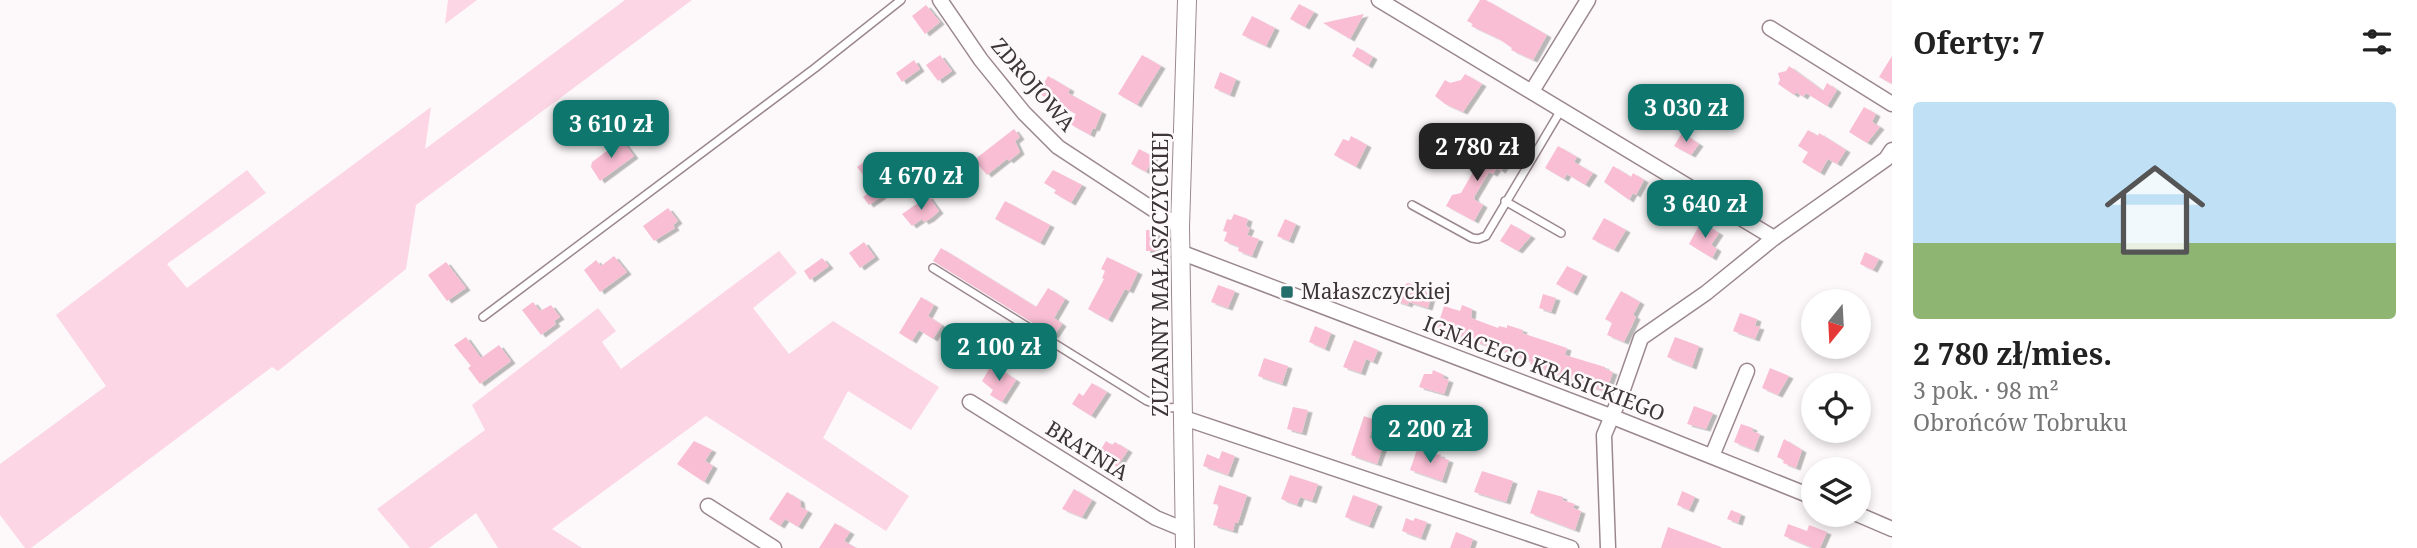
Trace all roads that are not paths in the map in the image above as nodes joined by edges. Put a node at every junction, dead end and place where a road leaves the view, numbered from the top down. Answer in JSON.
{"nodes":[{"id":1,"x":901,"y":0,"type":"edge"},
{"id":2,"x":940,"y":0,"type":"edge"},
{"id":3,"x":1187,"y":0,"type":"edge"},
{"id":4,"x":1379,"y":0,"type":"edge"},
{"id":5,"x":1588,"y":0,"type":"edge"},
{"id":6,"x":1770,"y":28,"type":"dead end"},
{"id":7,"x":1532,"y":91,"type":"junction"},
{"id":8,"x":1892,"y":104,"type":"edge"},
{"id":9,"x":1561,"y":109,"type":"junction"},
{"id":10,"x":1892,"y":150,"type":"edge"},
{"id":11,"x":1505,"y":201,"type":"junction"},
{"id":12,"x":1412,"y":205,"type":"dead end"},
{"id":13,"x":1180,"y":227,"type":"junction"},
{"id":14,"x":1561,"y":233,"type":"dead end"},
{"id":15,"x":1774,"y":238,"type":"junction"},
{"id":16,"x":1180,"y":252,"type":"junction"},
{"id":17,"x":933,"y":268,"type":"dead end"},
{"id":18,"x":483,"y":317,"type":"dead end"},
{"id":19,"x":1747,"y":371,"type":"dead end"},
{"id":20,"x":970,"y":402,"type":"dead end"},
{"id":21,"x":1184,"y":413,"type":"junction"},
{"id":22,"x":1613,"y":417,"type":"junction"},
{"id":23,"x":1712,"y":456,"type":"junction"},
{"id":24,"x":1801,"y":492,"type":"edge"},
{"id":25,"x":708,"y":506,"type":"dead end"},
{"id":26,"x":1871,"y":520,"type":"edge"},
{"id":27,"x":1892,"y":529,"type":"edge"},
{"id":28,"x":1185,"y":539,"type":"edge"},
{"id":29,"x":774,"y":548,"type":"edge"},
{"id":30,"x":1571,"y":548,"type":"edge"},
{"id":31,"x":1608,"y":548,"type":"edge"}],
"edges":[{"from":1,"to":18,"type":"lane"},
{"from":2,"to":13,"type":"street","name":"ZDROJOWA"},
{"from":3,"to":13,"type":"street","name":"ZUZANNY MAŁASZCZYCKIEJ"},
{"from":4,"to":7,"type":"street"},
{"from":5,"to":7,"type":"street"},
{"from":6,"to":8,"type":"street"},
{"from":7,"to":9,"type":"street"},
{"from":9,"to":11,"type":"lane"},
{"from":9,"to":15,"type":"street"},
{"from":10,"to":15,"type":"street"},
{"from":11,"to":12,"type":"lane"},
{"from":11,"to":14,"type":"lane"},
{"from":13,"to":16,"type":"street","name":"ZUZANNY MAŁASZCZYCKIEJ"},
{"from":15,"to":22,"type":"street"},
{"from":16,"to":21,"type":"street","name":"ZUZANNY MAŁASZCZYCKIEJ"},
{"from":16,"to":22,"type":"street","name":"IGNACEGO KRASICKIEGO"},
{"from":17,"to":21,"type":"lane"},
{"from":19,"to":23,"type":"street"},
{"from":20,"to":28,"type":"street","name":"BRATNIA"},
{"from":21,"to":28,"type":"street","name":"ZUZANNY MAŁASZCZYCKIEJ"},
{"from":21,"to":30,"type":"street"},
{"from":22,"to":23,"type":"street","name":"IGNACEGO KRASICKIEGO"},
{"from":22,"to":31,"type":"street"},
{"from":23,"to":24,"type":"street","name":"IGNACEGO KRASICKIEGO"},
{"from":25,"to":29,"type":"street"},
{"from":26,"to":27,"type":"street"}]}
